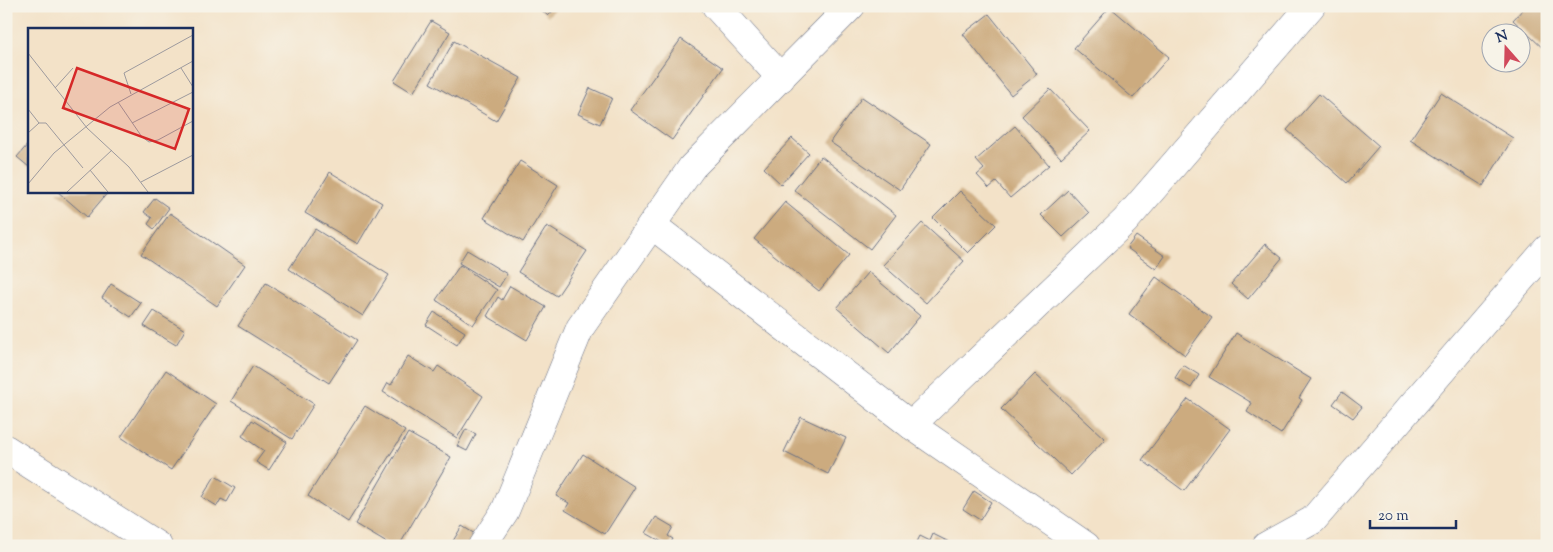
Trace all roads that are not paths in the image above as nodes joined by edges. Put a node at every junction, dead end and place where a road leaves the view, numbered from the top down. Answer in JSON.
{"nodes":[{"id":1,"x":716,"y":6,"type":"edge"},
{"id":2,"x":851,"y":6,"type":"edge"},
{"id":3,"x":1311,"y":6,"type":"edge"},
{"id":4,"x":781,"y":78,"type":"junction"},
{"id":5,"x":652,"y":226,"type":"junction"},
{"id":6,"x":1547,"y":249,"type":"edge"},
{"id":7,"x":911,"y":425,"type":"junction"},
{"id":8,"x":6,"y":449,"type":"edge"},
{"id":9,"x":158,"y":546,"type":"edge"},
{"id":10,"x":482,"y":546,"type":"edge"},
{"id":11,"x":1086,"y":546,"type":"edge"},
{"id":12,"x":1266,"y":546,"type":"edge"}],
"edges":[{"from":1,"to":4,"type":"street"},
{"from":2,"to":4,"type":"street"},
{"from":3,"to":7,"type":"street"},
{"from":4,"to":5,"type":"street"},
{"from":5,"to":7,"type":"street"},
{"from":5,"to":10,"type":"street"},
{"from":6,"to":12,"type":"street"},
{"from":7,"to":11,"type":"street"},
{"from":8,"to":9,"type":"street"}]}
